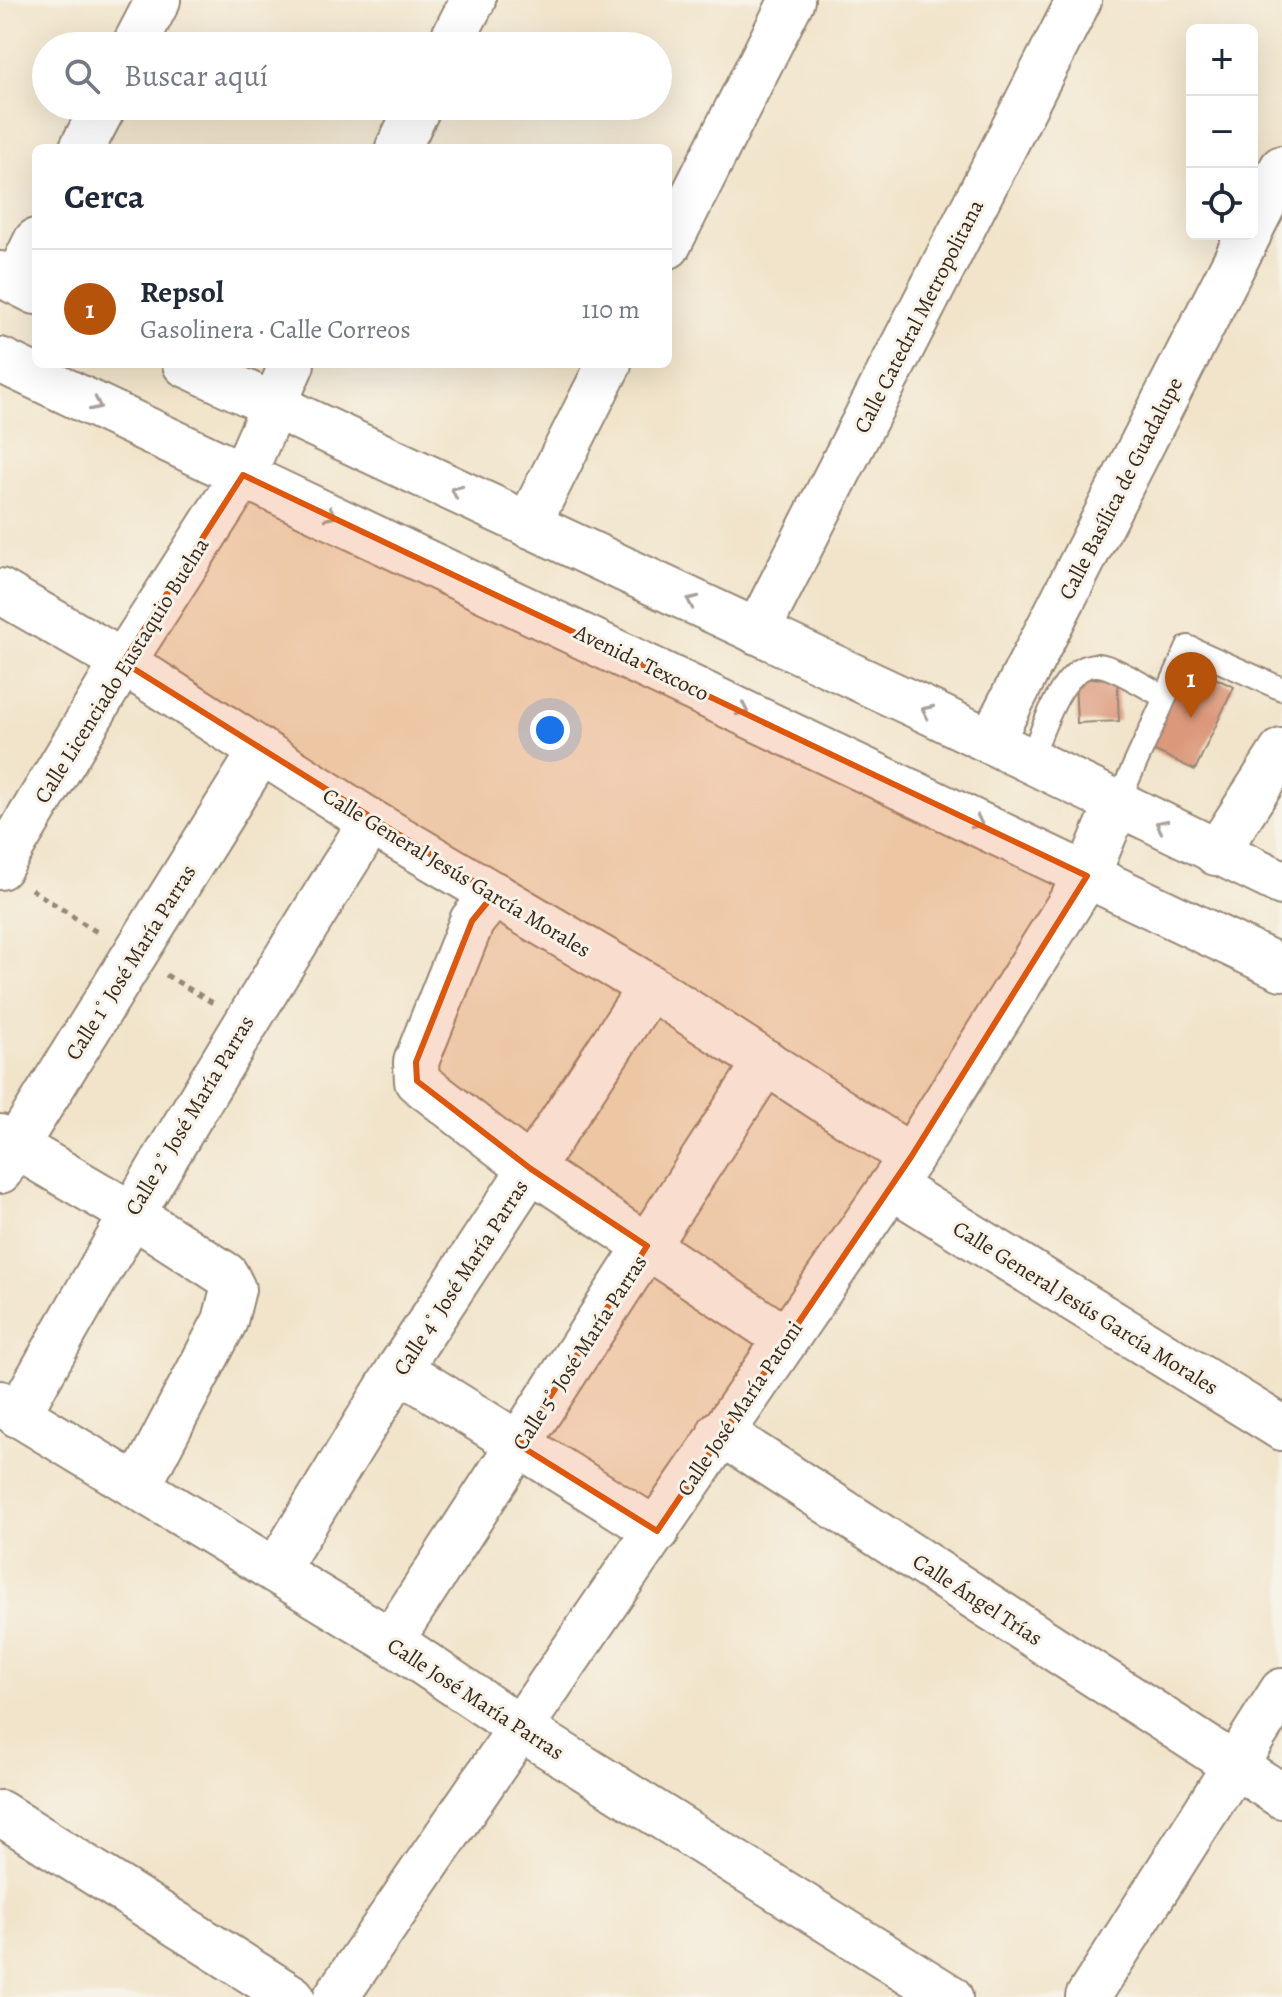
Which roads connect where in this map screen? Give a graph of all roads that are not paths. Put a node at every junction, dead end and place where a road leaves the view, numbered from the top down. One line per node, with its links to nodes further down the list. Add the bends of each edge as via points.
1 (158, 0): 5 (street)
2 (473, 0): 6 (street)
3 (792, 0): 13 (street)
4 (1079, 0): 25 (street, Calle Catedral Metropolitana)
5 (141, 32)
6 (456, 32)
7 (97, 120): 9 (street)
8 (412, 120): 10 (street)
9 (84, 144)
10 (400, 144)
11 (1282, 168): 12 (street)
12 (1258, 215)
13 (672, 238)
14 (1246, 240): 29 (street, Calle Basílica de Guadalupe)
15 (32, 250): 16 (street)
16 (17, 283)
17 (0, 360): 22 (street, Avenida Texcoco, one-way to 22)
18 (193, 368): 21 (street)
19 (290, 368): 21 (street, Calle Licenciado Eustaquio Buelna)
20 (607, 368): 23 (street)
21 (272, 406): 22 (street, Calle Licenciado Eustaquio Buelna); 23 (street, one-way to 21)
22 (243, 475): 26 (street, Calle Licenciado Eustaquio Buelna); 37 (street, Avenida Texcoco, one-way to 37)
23 (528, 525): 25 (street, one-way to 23)
24 (0, 591): 26 (street, Calle General Jesús García Morales)
25 (757, 632): 29 (street, one-way to 25)
26 (123, 662): 31 (street, Calle General Jesús García Morales); 36 (street, Calle Licenciado Eustaquio Buelna)
27 (1282, 689): 28 (lane, via 1188,647)
28 (1165, 697): 32 (lane, via 1100,665 1081,668 1068,678); 33 (lane)
29 (991, 741): 32 (street)
30 (1282, 751): 35 (street)
31 (260, 753): 34 (street, Calle General Jesús García Morales); 43 (street, Calle 1˚ José María Parras)
32 (1030, 760): 33 (street)
33 (1117, 804): 35 (street, one-way to 33); 37 (street, Calle José María Patoni)
34 (371, 822): 39 (street, Calle General Jesús García Morales); 46 (street, Calle 2˚ José María Parras)
35 (1216, 853): 38 (street)
36 (0, 867)
37 (1087, 876): 40 (street, Avenida Texcoco); 45 (street, Calle José María Patoni)
38 (1282, 883)
39 (494, 894): 41 (street, Calle General Jesús García Morales); 44 (street, via 472,921 415,1072 424,1088)
40 (1282, 968)
41 (650, 987): 42 (street, Calle General Jesús García Morales); 44 (street, Calle 4˚ José María Parras)
42 (766, 1062): 45 (street, Calle General Jesús García Morales); 47 (street, Calle 5˚ José María Parras)
43 (5, 1151): 46 (street)
44 (531, 1169): 47 (street); 49 (street, Calle 4˚ José María Parras)
45 (901, 1171): 48 (street, Calle José María Patoni); 51 (street, Calle General Jesús García Morales)
46 (130, 1213): 50 (street, Calle 2˚ José María Parras); 54 (street, via 226,1275 233,1289 225,1321)
47 (647, 1246): 48 (street); 53 (street, Calle 5˚ José María Parras)
48 (785, 1338): 52 (street, Calle José María Patoni)
49 (399, 1369): 53 (street); 56 (street, Calle 4˚ José María Parras)
50 (9, 1409): 54 (street, Calle José María Parras)
51 (1282, 1428)
52 (720, 1432): 55 (street, Calle José María Patoni); 60 (street, Calle Ángel Trías)
53 (519, 1445): 55 (street); 57 (street, Calle 5˚ José María Parras)
54 (139, 1485): 56 (street, Calle José María Parras)
55 (657, 1531): 59 (street, Calle José María Patoni)
56 (276, 1570): 57 (street, Calle José María Parras)
57 (391, 1641): 59 (street, Calle José María Parras)
58 (1282, 1691): 60 (street)
59 (520, 1728): 64 (street, Calle José María Patoni); 65 (street, Calle José María Parras)
60 (1235, 1767): 61 (street, Calle Ángel Trías); 66 (street)
61 (1282, 1796)
62 (0, 1813): 63 (street)
63 (292, 1997)
64 (336, 1997)
65 (950, 1997)
66 (1088, 1997)

